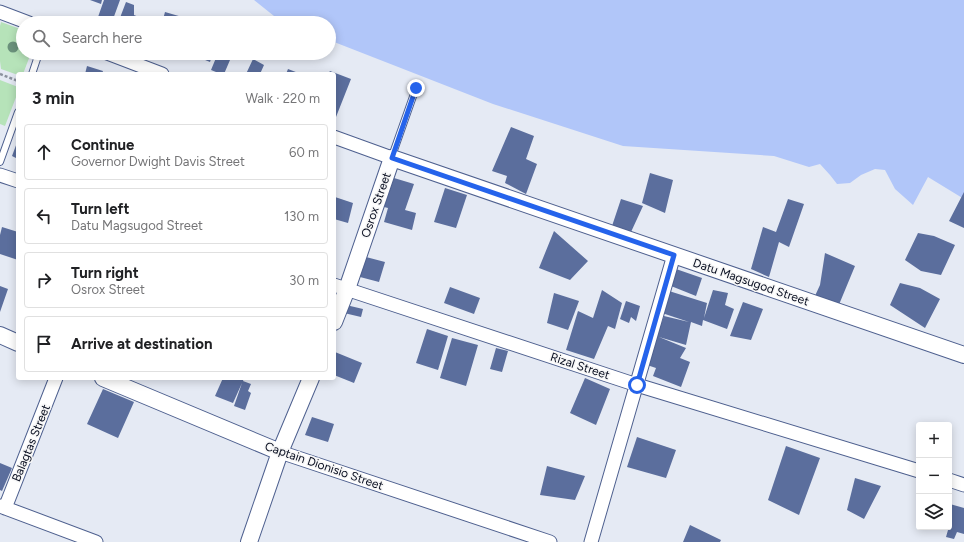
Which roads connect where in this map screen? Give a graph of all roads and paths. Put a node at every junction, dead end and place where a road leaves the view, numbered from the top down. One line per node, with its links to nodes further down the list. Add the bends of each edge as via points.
1 (0, 12): 2 (street)
2 (16, 18)
3 (37, 60): 5 (lane)
4 (125, 60): 6 (street)
5 (33, 72)
6 (157, 72)
7 (0, 74): 8 (path)
8 (16, 80)
9 (416, 88): 12 (lane, Osrox Street)
10 (16, 118): 13 (lane)
11 (336, 138): 12 (street, Datu Magsugod Street)
12 (392, 158): 16 (street, Datu Magsugod Street); 17 (street, Osrox Street)
13 (0, 162)
14 (0, 175): 15 (street)
15 (16, 180)
16 (674, 255): 21 (street, Datu Magsugod Street); 25 (street)
17 (341, 287): 18 (street, Osrox Street); 25 (street, Rizal Street)
18 (336, 312)
19 (0, 335): 20 (street)
20 (16, 342)
21 (964, 355)
22 (55, 380): 30 (street, Balagtas Street)
23 (107, 380): 26 (street, Captain Dionisio Street)
24 (309, 380): 26 (street)
25 (637, 385): 27 (street, Rizal Street); 34 (street)
26 (280, 452): 32 (street); 33 (street, Captain Dionisio Street)
27 (916, 470)
28 (952, 481): 29 (street)
29 (964, 485)
30 (2, 507): 31 (street)
31 (96, 542)
32 (249, 542)
33 (550, 542)
34 (591, 542)

